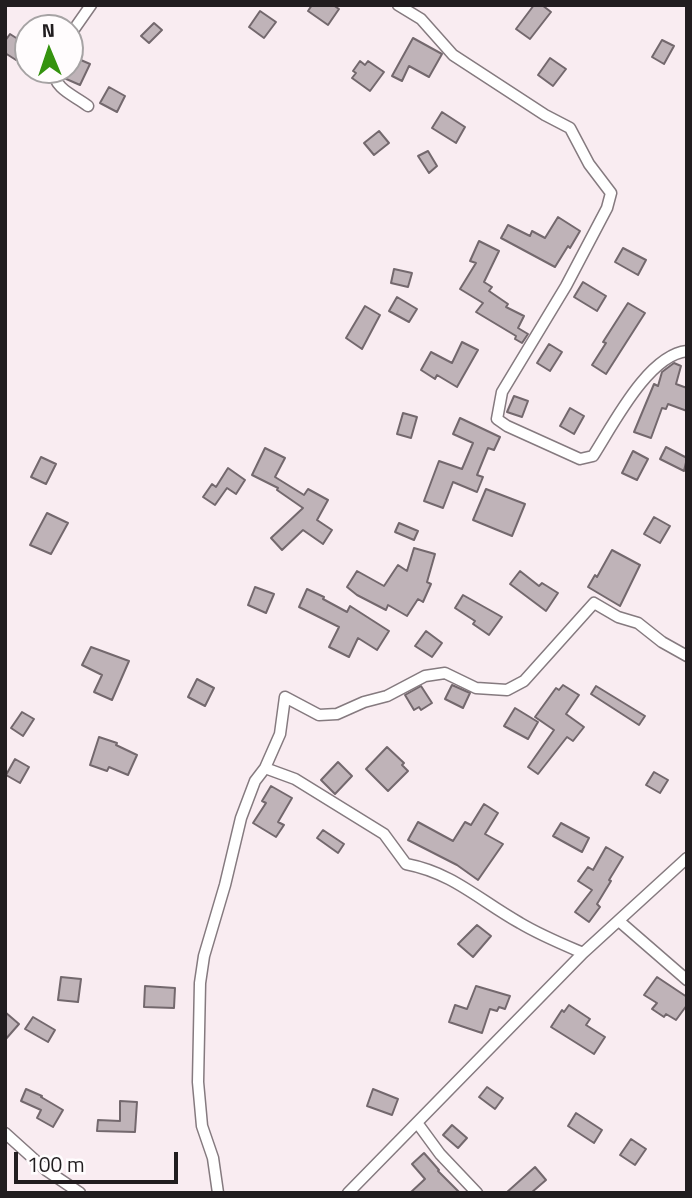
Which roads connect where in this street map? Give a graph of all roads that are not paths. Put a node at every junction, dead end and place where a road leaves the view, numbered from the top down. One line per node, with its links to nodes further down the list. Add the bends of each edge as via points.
1 (398, 5): 4 (street, via 421,19 453,55 570,128 611,192 566,286 502,393 498,419 580,459 593,456 648,373 664,359)
2 (58, 84): 3 (street)
3 (88, 106)
4 (687, 351)
5 (687, 656): 6 (street, via 638,623 594,603 524,681 507,690 476,688 445,673 425,676 337,714 319,715 285,698 280,734)
6 (265, 768): 9 (street, via 295,779 384,834 406,864 430,869 460,884 522,924); 14 (street, via 255,781 242,818 200,983 198,1082 202,1126)
7 (687, 858): 8 (street)
8 (620, 921): 9 (street); 10 (street)
9 (583, 953): 11 (street)
10 (687, 981)
11 (418, 1124): 15 (street); 16 (street)
12 (5, 1133): 13 (street)
13 (80, 1193)
14 (218, 1193)
15 (348, 1193)
16 (477, 1193)

